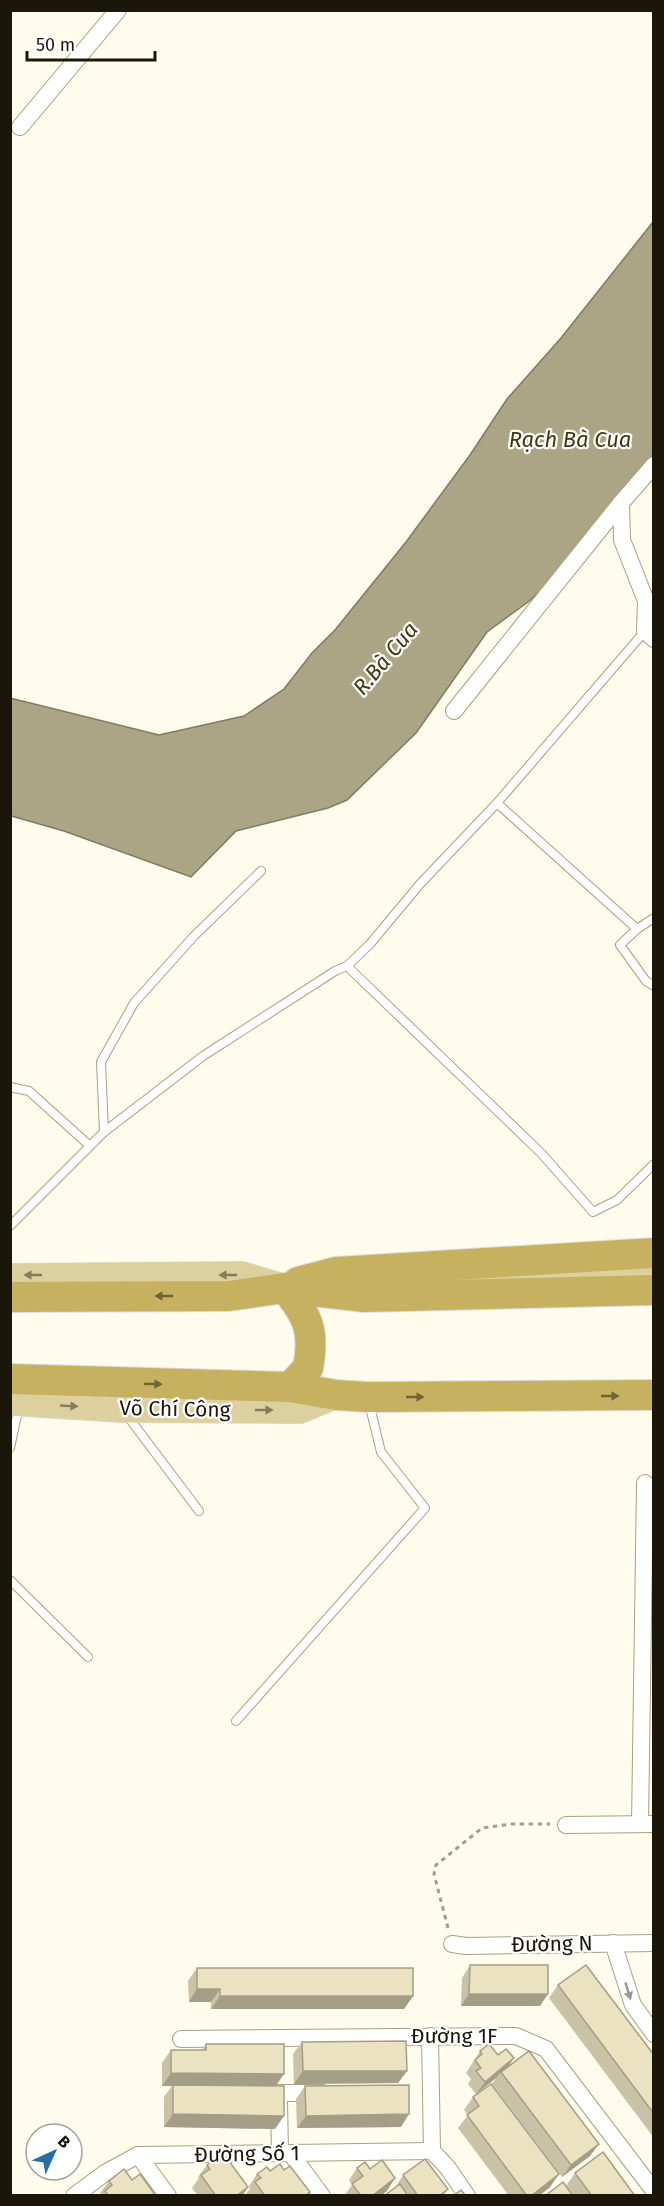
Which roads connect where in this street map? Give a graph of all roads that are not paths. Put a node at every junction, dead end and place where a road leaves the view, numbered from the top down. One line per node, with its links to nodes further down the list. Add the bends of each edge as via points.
1 (118, 10): 2 (street)
2 (20, 127)
3 (654, 465): 4 (street)
4 (621, 503): 5 (street, via 622,540 646,601); 6 (street)
5 (649, 635): 7 (lane)
6 (454, 711)
7 (497, 803): 10 (lane); 11 (lane)
8 (261, 871): 14 (lane, via 194,936 134,1003 101,1062)
9 (654, 918): 10 (lane)
10 (637, 929): 12 (lane, via 620,945)
11 (347, 966): 14 (lane, via 203,1056); 16 (lane, via 541,1153 593,1212 617,1200)
12 (654, 986)
13 (10, 1086): 15 (lane, via 29,1091)
14 (104, 1132): 15 (lane)
15 (90, 1146): 17 (lane)
16 (654, 1164)
17 (10, 1226)
18 (654, 1254): 21 (highway, via 336,1272 306,1278)
19 (654, 1274): 23 (main road, via 369,1281 350,1285)
20 (10, 1277): 21 (main road, one-way to 20, via 242,1275)
21 (285, 1288): 23 (highway); 24 (highway, one-way to 24, via 229,1296); 25 (highway, via 308,1320 310,1337 308,1368)
22 (654, 1290): 23 (highway, via 365,1297)
23 (338, 1293): 27 (highway, via 322,1324 322,1356)
24 (10, 1297)
25 (290, 1386): 27 (highway, Võ Chí Công); 29 (highway, Võ Chí Công, one-way to 25)
26 (16, 1391): 29 (highway, Võ Chí Công, one-way to 29); 31 (lane)
27 (336, 1395): 29 (main road, Võ Chí Công, one-way to 27, via 300,1410); 30 (highway, Võ Chí Công)
28 (654, 1395): 30 (highway, Võ Chí Công, one-way to 28)
29 (122, 1396): 33 (lane)
30 (367, 1397): 36 (lane, via 381,1452 426,1508)
31 (10, 1448)
32 (645, 1483): 37 (street)
33 (199, 1511)
34 (10, 1580): 35 (lane)
35 (88, 1657)
36 (236, 1721)
37 (647, 1824): 38 (street)
38 (567, 1825)
39 (613, 1943): 40 (street, Đường N); 41 (street, Đường N); 42 (street, one-way to 42, via 633,2005)
40 (654, 1943)
41 (452, 1944)
42 (654, 2034)
43 (430, 2036): 44 (street, Đường 1F, via 279,2044); 49 (street); 52 (street, Đường 1F, via 516,2036 546,2049)
44 (181, 2039)
45 (279, 2071): 46 (street)
46 (279, 2093): 47 (street); 48 (street); 50 (street)
47 (338, 2093)
48 (244, 2094)
49 (432, 2151): 50 (street, Đường Số 1); 56 (street)
50 (286, 2154): 51 (street, Đường Số 1); 55 (street)
51 (138, 2155): 53 (street, Đường Số 1); 54 (street)
52 (654, 2192)
53 (74, 2196)
54 (168, 2196)
55 (322, 2196)
56 (467, 2196)

